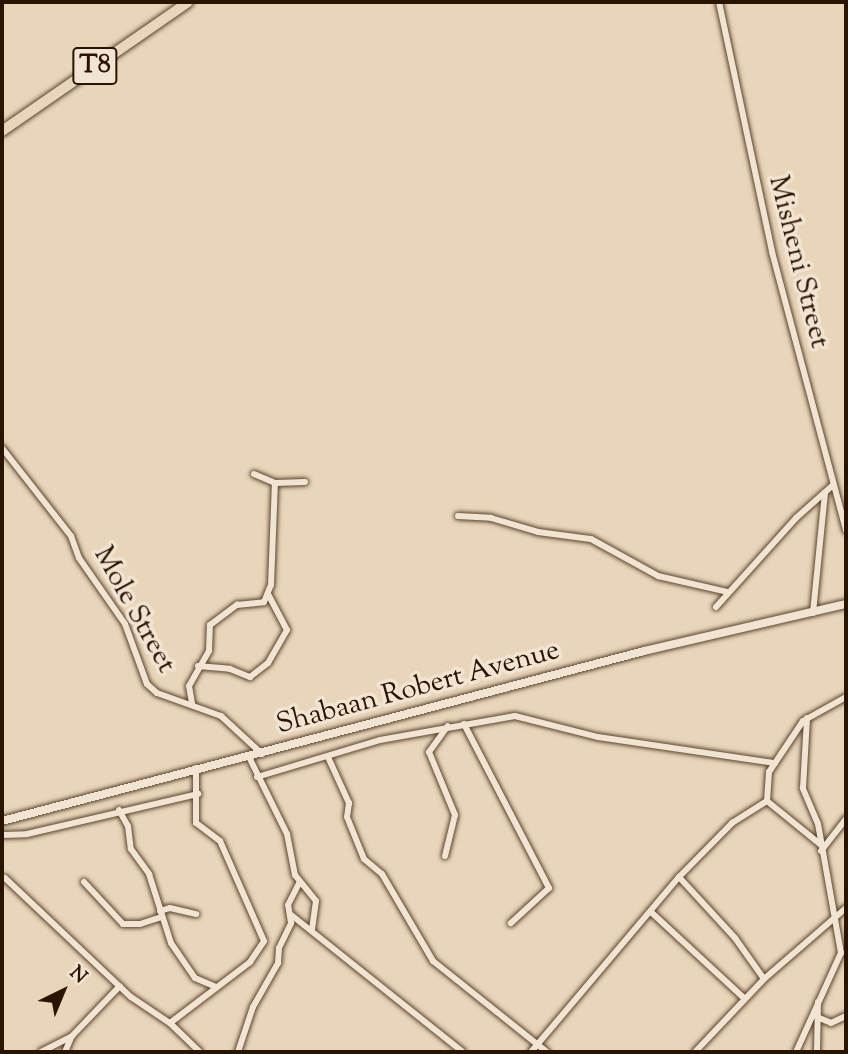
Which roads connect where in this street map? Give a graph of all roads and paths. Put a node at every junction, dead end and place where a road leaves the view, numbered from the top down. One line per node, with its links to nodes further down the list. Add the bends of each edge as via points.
1 (188, 2): 3 (highway, T8)
2 (719, 2): 8 (street, Misheni Street, via 766,229)
3 (2, 131)
4 (2, 448): 19 (street, Mole Street, via 71,536 79,558 125,624 147,684 157,693)
5 (254, 474): 7 (street)
6 (305, 482): 7 (street)
7 (275, 483): 13 (street, via 270,518 275,567)
8 (833, 485): 9 (street); 11 (street, Misheni Street)
9 (825, 492): 12 (street); 16 (street)
10 (458, 516): 12 (street, via 491,517 538,532 591,539 658,576)
11 (846, 530)
12 (729, 592): 15 (street)
13 (268, 594): 17 (street, via 264,603 237,605 212,623 210,648); 17 (street, via 287,631 268,663 250,677 230,669)
14 (846, 604): 16 (street, Shabaan Robert Avenue)
15 (716, 607)
16 (813, 613): 23 (street, Shabaan Robert Avenue, via 644,651)
17 (198, 666): 19 (street, via 189,686)
18 (846, 697): 20 (street)
19 (192, 703): 23 (street, Mole Street, via 222,716)
20 (807, 718): 26 (street); 35 (street, via 803,788 816,815)
21 (464, 724): 22 (street); 26 (street, via 526,716 598,737); 47 (street, via 549,888)
22 (448, 726): 25 (street); 36 (street, via 429,752 455,815)
23 (262, 754): 24 (street, Shabaan Robert Avenue)
24 (250, 757): 27 (street, Shabaan Robert Avenue); 28 (street)
25 (328, 757): 28 (street); 58 (street, via 349,803 347,817 364,859 382,874 433,961)
26 (775, 763): 30 (street, via 767,781)
27 (197, 768): 29 (street); 33 (street, Shabaan Robert Avenue)
28 (257, 777): 40 (street, via 287,834)
29 (198, 794): 31 (street); 51 (street, via 196,823 220,842 231,874 264,936 258,954)
30 (767, 801): 35 (street); 37 (street, via 732,823)
31 (119, 810): 34 (street, via 27,834); 43 (street, via 128,826 131,849 149,874)
32 (846, 819): 35 (street)
33 (2, 821)
34 (2, 835)
35 (820, 848): 46 (street)
36 (445, 856)
37 (679, 877): 42 (street); 49 (street, via 727,929)
38 (5, 878): 50 (street)
39 (84, 882): 43 (street, via 122,923 140,924)
40 (299, 883): 45 (street, via 288,905); 48 (street, via 316,901)
41 (846, 908): 46 (street)
42 (651, 912): 53 (street); 58 (street)
43 (161, 914): 44 (street, via 170,908); 51 (street, via 186,969 199,982)
44 (196, 914)
45 (290, 914): 48 (street); 62 (street, via 278,963 253,1007)
46 (834, 918): 49 (street); 52 (street, via 840,958)
47 (511, 923)
48 (312, 931): 63 (street)
49 (764, 979): 53 (street)
50 (120, 986): 56 (street, via 147,1011); 57 (street)
51 (214, 986): 56 (street)
52 (818, 997): 55 (street); 67 (street)
53 (744, 998): 66 (street)
54 (846, 1016): 55 (street, via 831,1023)
55 (817, 1017): 68 (street)
56 (170, 1023): 61 (street)
57 (72, 1036): 59 (street); 60 (street)
58 (538, 1044): 64 (street); 65 (street)
59 (41, 1052)
60 (65, 1052)
61 (200, 1052)
62 (238, 1052)
63 (463, 1052)
64 (531, 1052)
65 (547, 1052)
66 (695, 1052)
67 (796, 1052)
68 (817, 1052)

